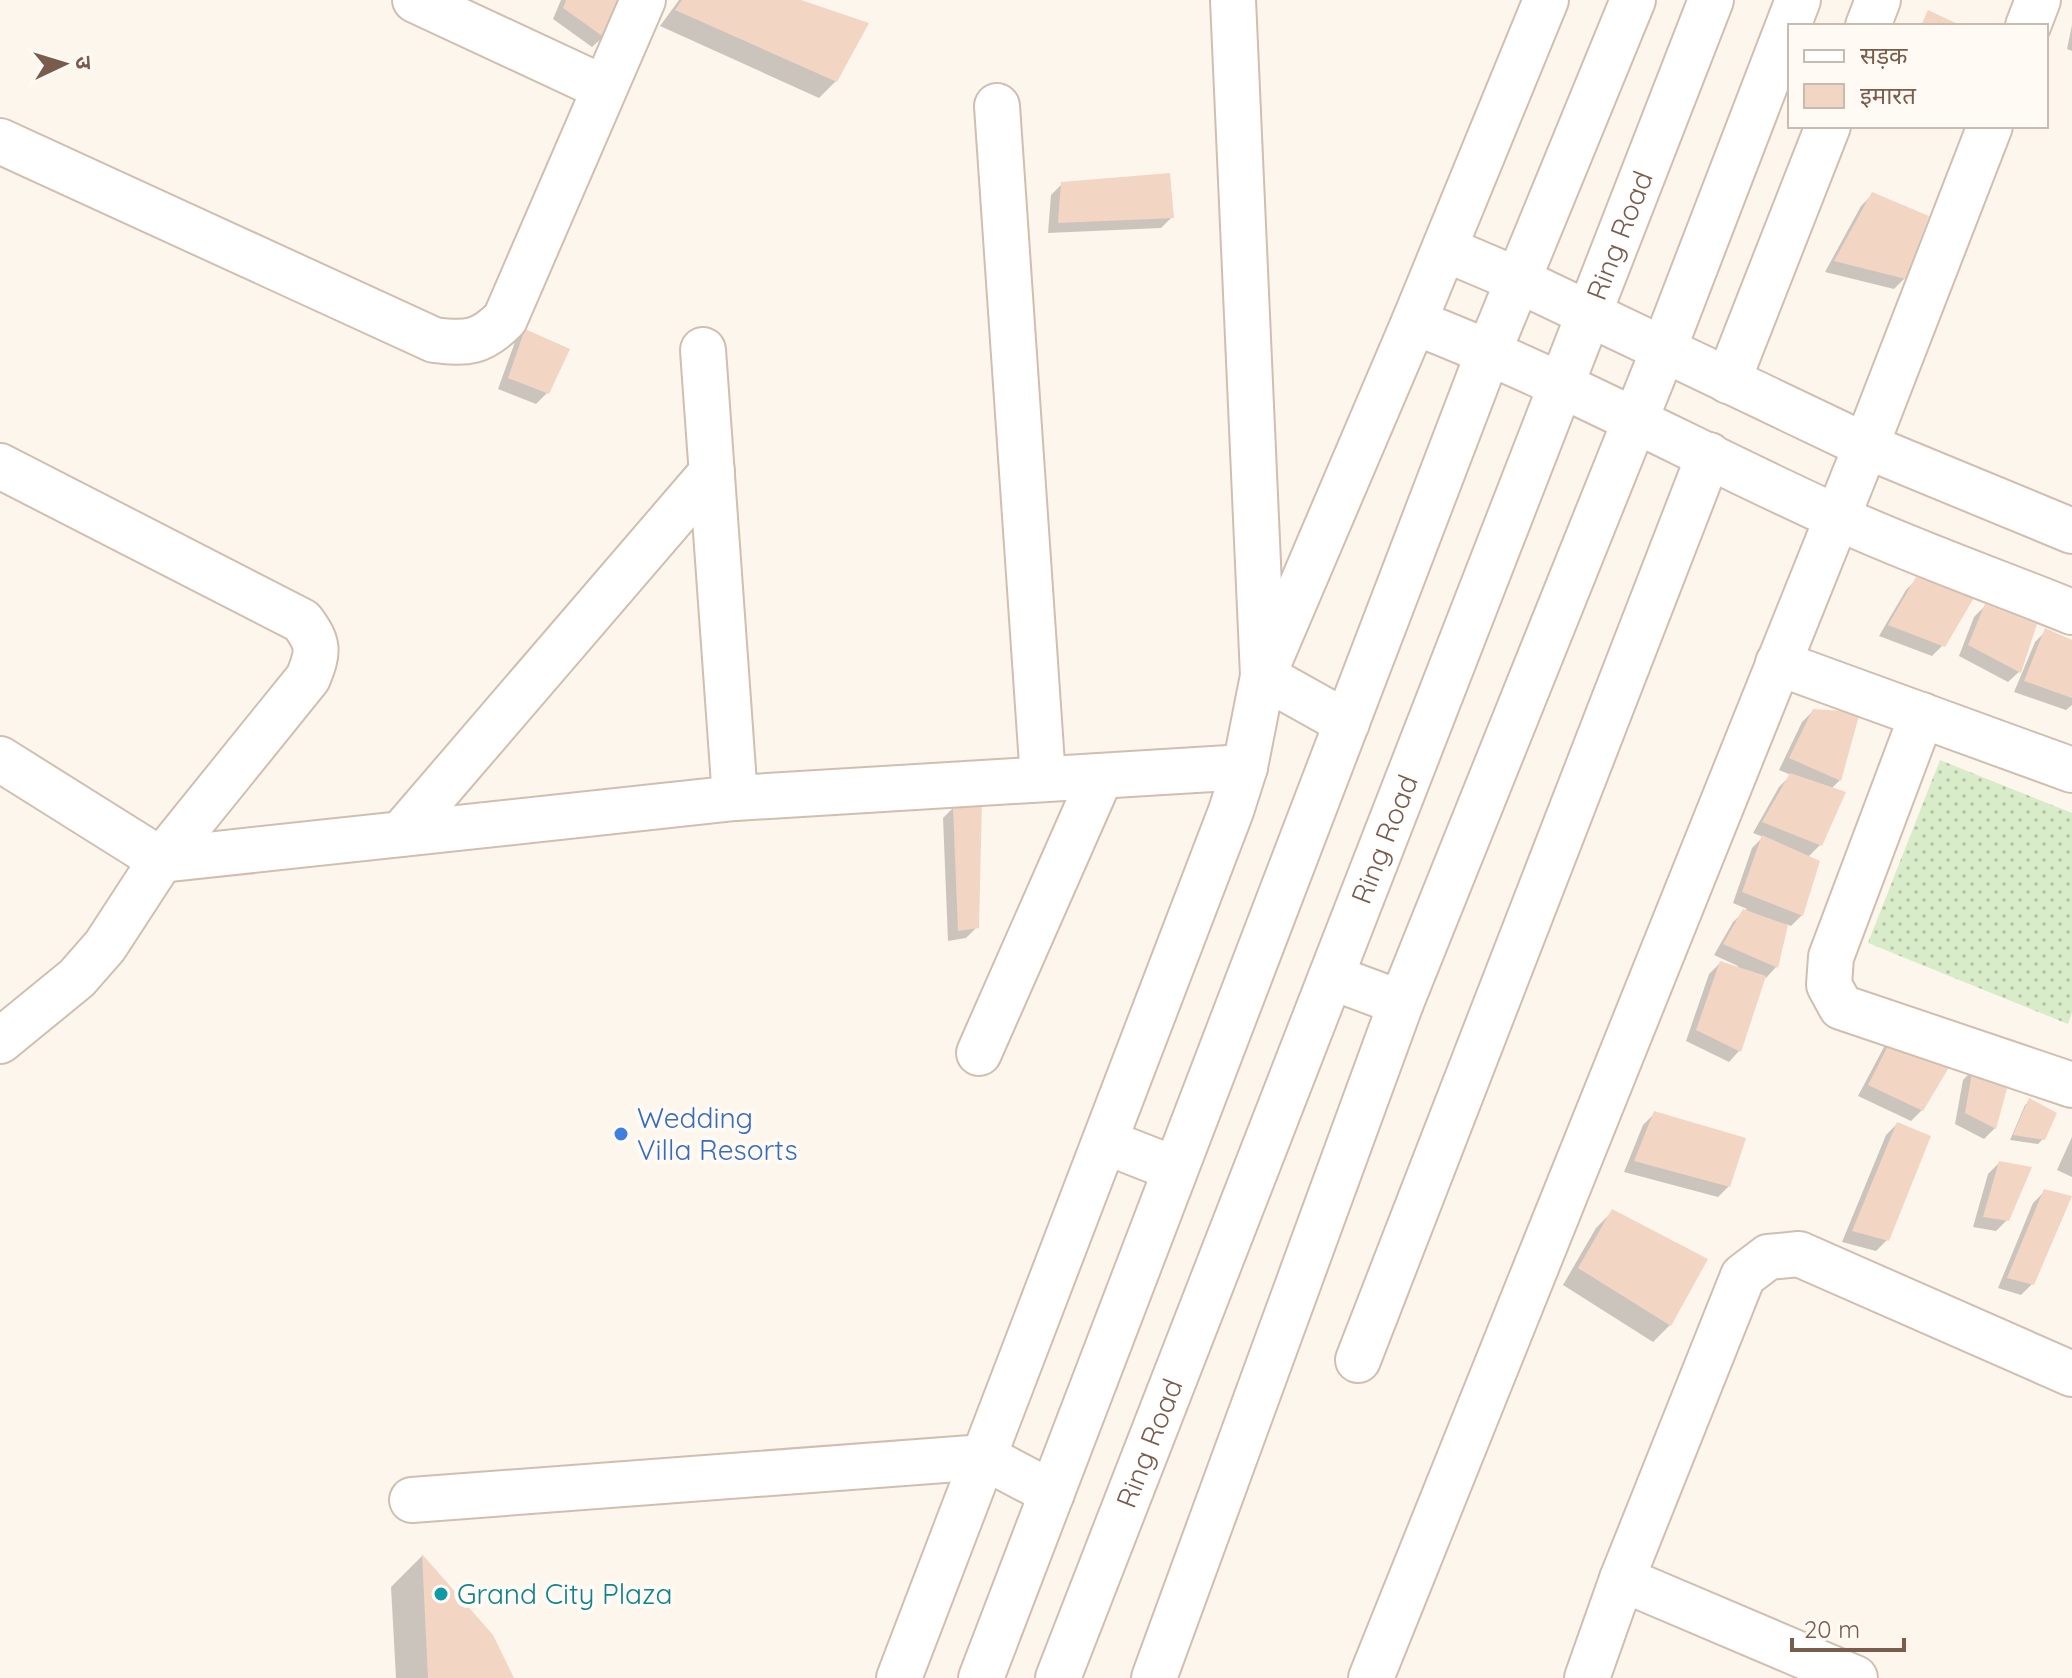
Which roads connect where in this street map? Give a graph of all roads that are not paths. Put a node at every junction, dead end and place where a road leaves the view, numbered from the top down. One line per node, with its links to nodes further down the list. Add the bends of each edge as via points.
1 (415, 0): 14 (street)
2 (643, 0): 14 (street)
3 (1233, 0): 37 (street)
4 (1546, 0): 19 (street)
5 (1633, 0): 20 (street)
6 (1711, 0): 21 (street, Ring Road)
7 (1798, 0): 10 (street)
8 (1878, 0): 11 (street)
9 (2038, 0): 12 (street)
10 (1789, 24)
11 (1869, 24)
12 (2029, 24)
13 (1788, 26): 25 (street)
14 (604, 88): 18 (street, via 505,319 489,335 464,344 434,340)
15 (997, 106): 44 (street)
16 (1827, 128): 26 (street)
17 (1989, 128): 29 (street)
18 (0, 141)
19 (1445, 249): 20 (street); 22 (street)
20 (1518, 280): 21 (street); 24 (street)
21 (1587, 315): 25 (street); 27 (street, Ring Road)
22 (1414, 322): 24 (street); 37 (street)
23 (703, 350): 32 (street)
24 (1489, 351): 27 (street); 39 (street)
25 (1663, 351): 26 (street); 28 (street)
26 (1728, 381): 29 (street)
27 (1561, 383): 28 (street); 48 (street, Ring Road)
28 (1635, 419): 30 (street); 49 (street)
29 (1866, 446): 33 (street); 34 (street)
30 (1709, 455): 33 (street); 55 (street)
31 (0, 466): 47 (street, via 302,621 314,637 317,656 308,678)
32 (712, 472): 45 (street); 46 (street)
33 (1836, 517): 35 (street); 36 (street)
34 (2072, 531)
35 (2072, 612)
36 (1778, 663): 38 (street); 65 (street)
37 (1263, 676): 39 (street); 41 (street)
38 (1922, 715): 42 (street); 52 (street, via 1831,957 1829,985 1841,1007)
39 (1347, 723): 54 (street)
40 (0, 759): 47 (street)
41 (1245, 767): 43 (street); 53 (street)
42 (2072, 770)
43 (1101, 776): 44 (street); 51 (street)
44 (1043, 779): 45 (street)
45 (735, 798): 46 (street)
46 (401, 834): 47 (street)
47 (161, 860): 50 (street, via 105,946 77,978)
48 (1331, 977): 49 (street); 63 (street, Ring Road)
49 (1401, 1003): 64 (street)
50 (0, 1041)
51 (979, 1053)
52 (2072, 1085)
53 (1106, 1142): 54 (street); 57 (street)
54 (1175, 1169): 58 (street)
55 (1358, 1360)
56 (2072, 1374): 60 (street, via 1799,1254 1768,1257 1743,1276)
57 (984, 1457): 58 (street); 59 (street); 61 (street)
58 (1052, 1493): 62 (street)
59 (412, 1500)
60 (1622, 1579): 66 (street); 67 (street)
61 (899, 1678)
62 (981, 1678)
63 (1058, 1678)
64 (1154, 1678)
65 (1371, 1678)
66 (1587, 1678)
67 (1855, 1678)

